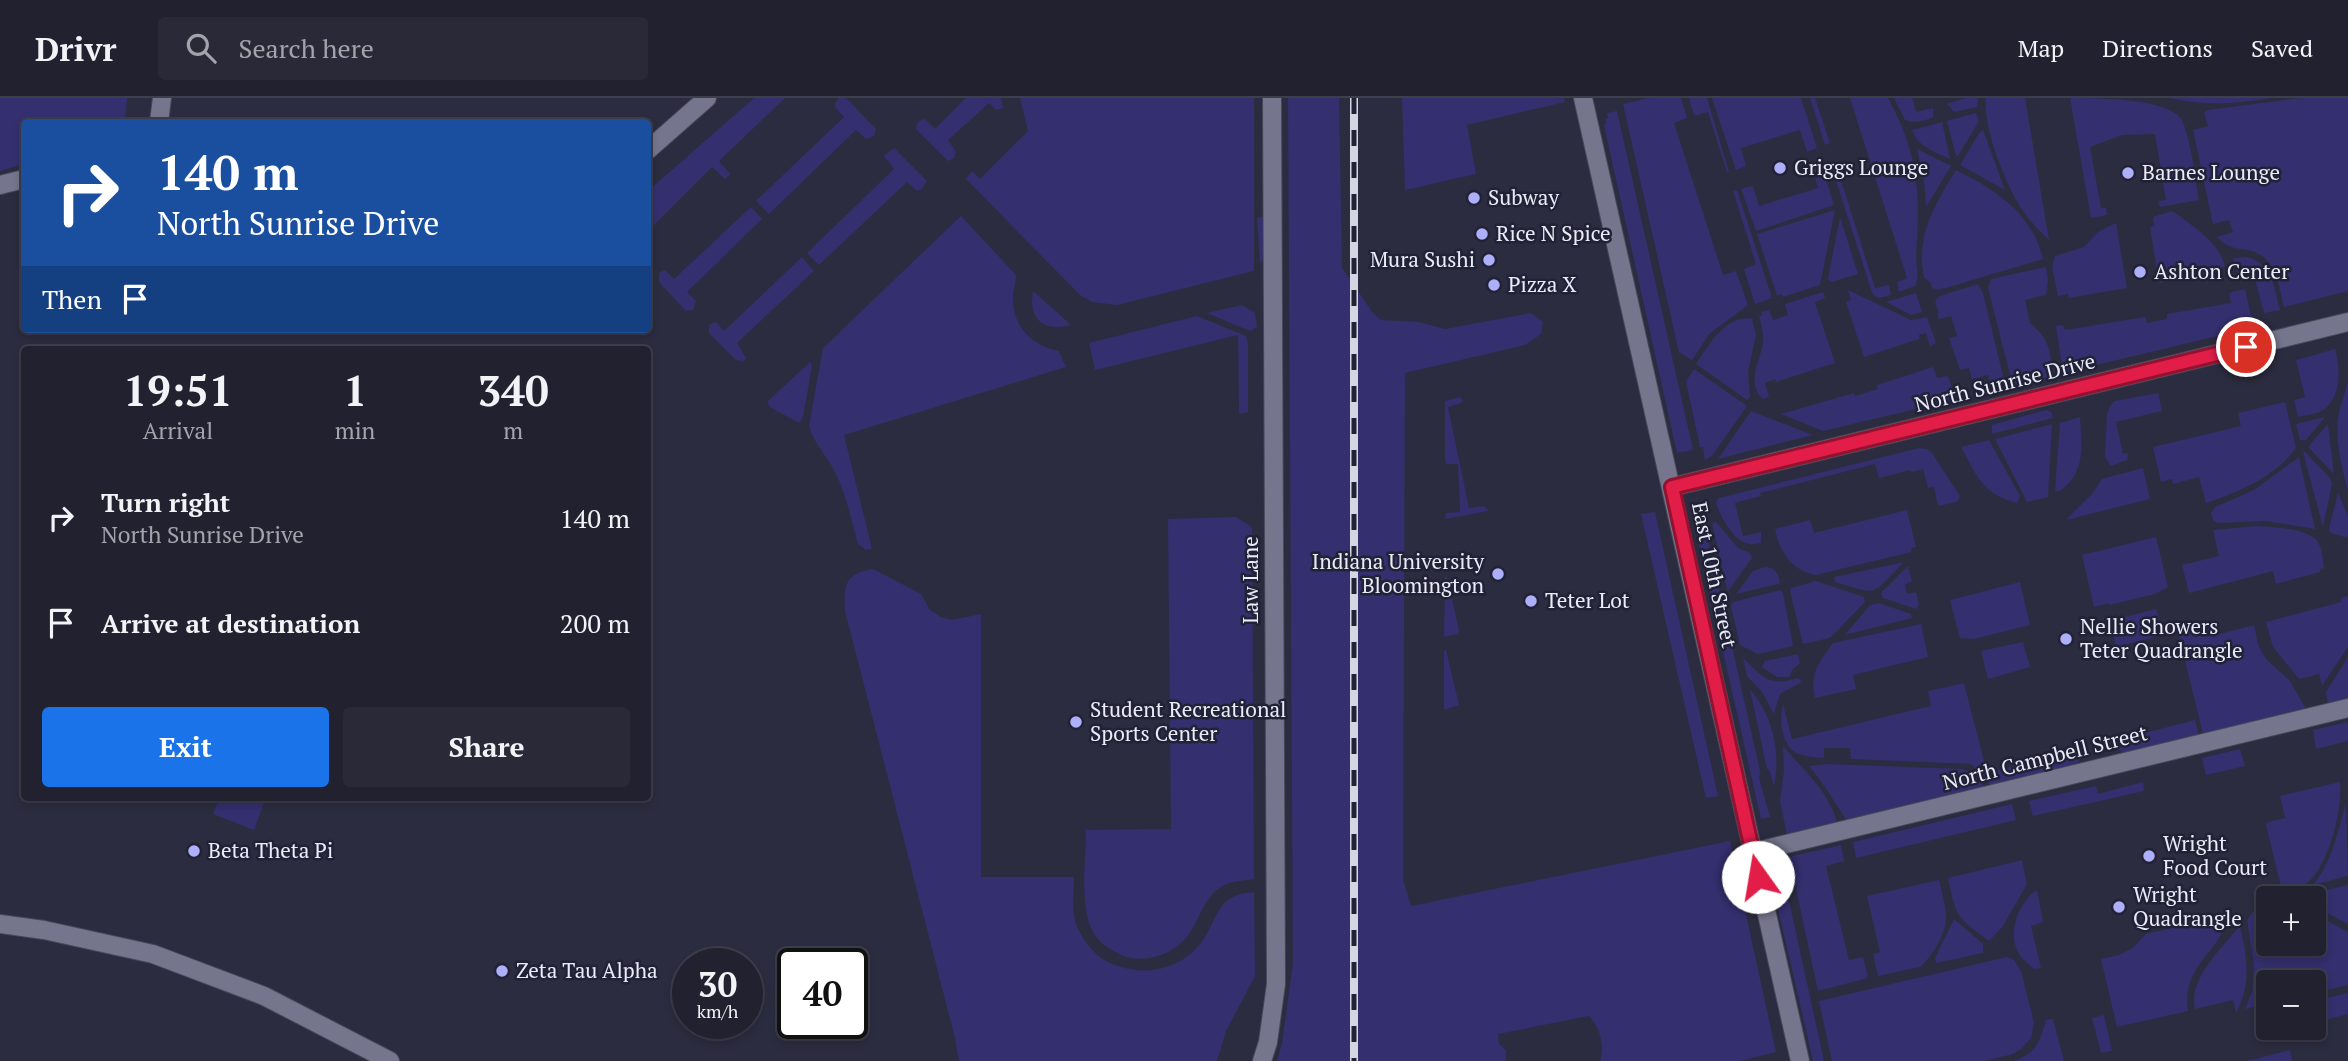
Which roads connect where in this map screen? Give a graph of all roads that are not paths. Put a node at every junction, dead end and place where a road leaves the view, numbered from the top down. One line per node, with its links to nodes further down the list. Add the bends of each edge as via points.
1 (162, 98): 5 (street)
2 (707, 98): 6 (street)
3 (1272, 98): 15 (street, Law Lane, via 1276,984)
4 (1583, 98): 10 (street, East 10th Street)
5 (159, 119)
6 (651, 147)
7 (21, 180): 8 (street)
8 (0, 185)
9 (2348, 322): 10 (street, North Sunrise Drive)
10 (1672, 487): 12 (street, East 10th Street)
11 (2348, 708): 12 (street, North Campbell Street)
12 (1753, 852): 16 (street, East 10th Street)
13 (0, 924): 14 (street, via 153,954 264,996)
14 (390, 1061)
15 (1262, 1061)
16 (1801, 1061)

